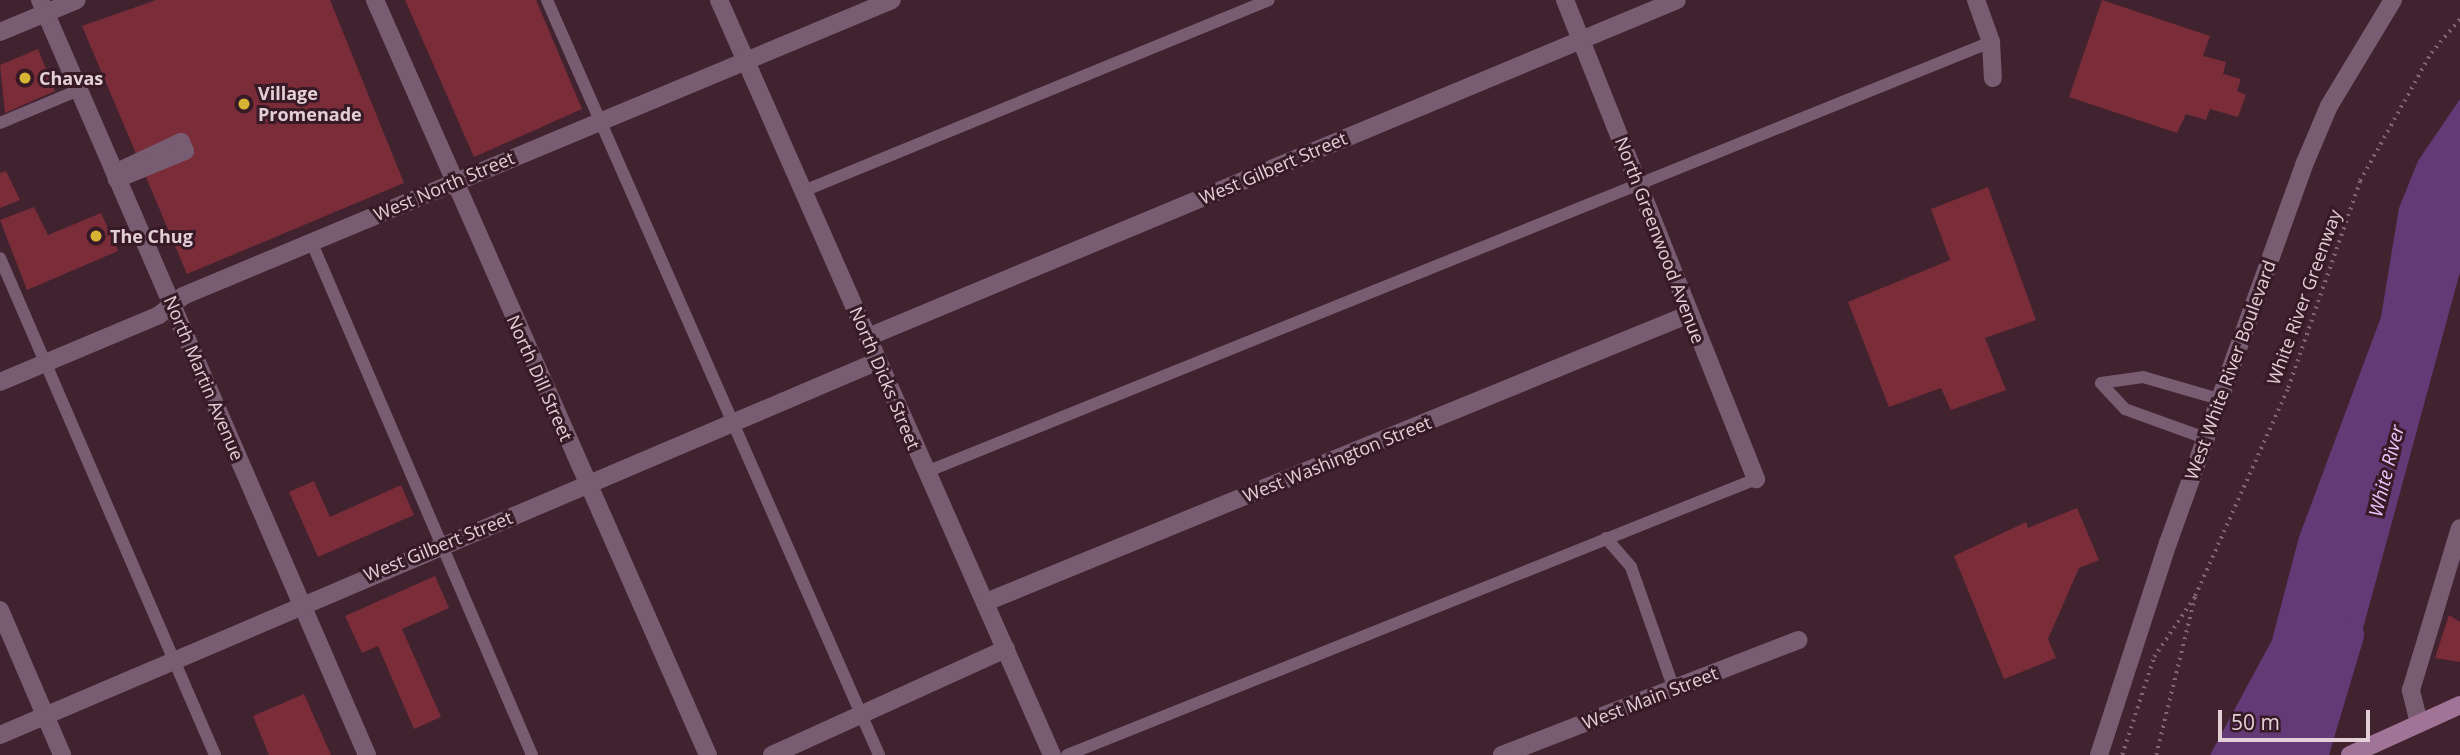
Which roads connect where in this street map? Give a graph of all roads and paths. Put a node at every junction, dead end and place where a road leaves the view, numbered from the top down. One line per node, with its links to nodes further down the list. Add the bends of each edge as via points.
1 (77, 0): 11 (street)
2 (376, 0): 21 (street, North Dill Street)
3 (547, 0): 19 (lane)
4 (719, 0): 16 (street, North Dicks Street)
5 (892, 0): 16 (street, West North Street)
6 (1269, 0): 23 (lane)
7 (1565, 0): 14 (street, North Greenwood Avenue)
8 (1677, 0): 14 (street, West Gilbert Street)
9 (1976, 0): 15 (street)
10 (2393, 0): 32 (street, West White River Boulevard, via 2324,117)
11 (43, 6): 13 (street); 18 (street, North Martin Avenue)
12 (2460, 19): 41 (path, White River Greenway, via 2431,53 2360,181 2288,388)
13 (0, 32)
14 (1581, 40): 22 (street, North Greenwood Avenue); 28 (street, West Gilbert Street)
15 (1991, 42): 17 (street); 22 (lane)
16 (746, 59): 19 (street, West North Street); 23 (street, North Dicks Street)
17 (1993, 78)
18 (79, 90): 20 (lane); 26 (street, North Martin Avenue)
19 (600, 121): 21 (street, West North Street); 33 (lane)
20 (0, 123)
21 (454, 183): 24 (street, West North Street); 37 (street, North Dill Street)
22 (1638, 185): 27 (street, North Greenwood Avenue); 35 (lane)
23 (806, 190): 28 (street, North Dicks Street)
24 (311, 241): 26 (street, West North Street); 40 (lane)
25 (0, 258): 30 (lane)
26 (172, 304): 30 (street, West North Street, via 159,316); 42 (street, North Martin Avenue)
27 (1687, 315): 36 (street, North Greenwood Avenue); 43 (street, West Washington Street)
28 (868, 337): 29 (street, North Dicks Street)
29 (878, 360): 33 (street, West Gilbert Street); 35 (street, North Dicks Street)
30 (45, 362): 31 (street, West North Street); 47 (lane)
31 (0, 382)
32 (2219, 399): 34 (street, West White River Boulevard); 34 (lane, via 2143,377 2101,383 2124,409)
33 (732, 424): 37 (street, West Gilbert Street); 51 (lane)
34 (2205, 438): 64 (street, West White River Boulevard)
35 (926, 472): 43 (street, North Dicks Street)
36 (1756, 479): 39 (lane)
37 (587, 484): 40 (street, West Gilbert Street); 58 (street, North Dill Street)
38 (2459, 532): 52 (street, via 2411,690)
39 (1606, 538): 48 (lane, via 1630,567); 62 (lane)
40 (442, 545): 42 (street, West Gilbert Street); 57 (lane)
41 (2195, 596): 65 (path, White River Greenway, via 2154,657); 66 (path, White River Greenway)
42 (300, 602): 47 (street, West Gilbert Street); 56 (street, North Martin Avenue)
43 (986, 602): 46 (street, North Dicks Street)
44 (0, 610): 50 (street)
45 (1799, 640): 48 (street, West Main Street)
46 (1006, 649): 51 (street); 61 (street, North Dicks Street)
47 (174, 658): 50 (street, West Gilbert Street); 55 (lane)
48 (1674, 689): 63 (street, West Main Street)
49 (2460, 705): 52 (main road)
50 (45, 714): 53 (street, West Gilbert Street); 54 (street)
51 (862, 716): 59 (street); 60 (lane)
52 (2420, 723): 67 (main road)
53 (0, 735)
54 (62, 755)
55 (215, 755)
56 (367, 755)
57 (533, 755)
58 (708, 755)
59 (772, 755)
60 (879, 755)
61 (1052, 755)
62 (1067, 755)
63 (1502, 755)
64 (2099, 755)
65 (2122, 755)
66 (2156, 755)
67 (2350, 755)

